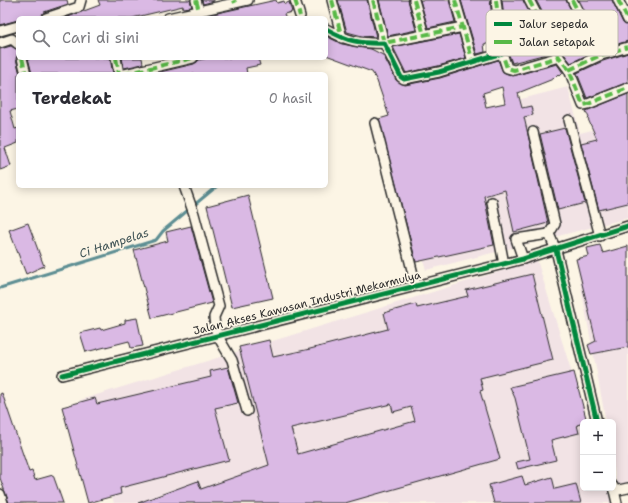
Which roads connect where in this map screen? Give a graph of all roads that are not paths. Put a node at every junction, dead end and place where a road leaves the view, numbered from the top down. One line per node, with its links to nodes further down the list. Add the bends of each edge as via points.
1 (81, 0): 18 (street, via 79,7)
2 (196, 0): 17 (street)
3 (248, 0): 13 (street)
4 (296, 0): 20 (street)
5 (332, 0): 27 (street)
6 (373, 0): 30 (street)
7 (414, 0): 26 (street)
8 (455, 0): 23 (street)
9 (496, 0): 14 (street)
10 (529, 0): 15 (street)
11 (572, 0): 16 (street)
12 (618, 0): 21 (street)
13 (234, 1): 17 (street)
14 (497, 10)
15 (534, 10)
16 (577, 10)
17 (199, 11): 19 (street)
18 (52, 16)
19 (177, 16)
20 (302, 16)
21 (628, 20)
22 (16, 27): 25 (street)
23 (463, 27): 26 (street); 40 (street)
24 (328, 30): 27 (street)
25 (0, 31)
26 (424, 35): 30 (street)
27 (342, 38): 30 (street, via 364,44)
28 (16, 42): 29 (street, via 12,39)
29 (0, 43)
30 (384, 44): 40 (street, via 400,77 404,79)
31 (628, 47): 32 (street)
32 (618, 50)
33 (492, 56): 40 (street)
34 (503, 56): 36 (street, via 510,70)
35 (599, 56): 42 (street)
36 (559, 57): 42 (street)
37 (22, 60): 43 (street)
38 (116, 60): 44 (street)
39 (187, 60): 41 (street)
40 (473, 62)
41 (157, 70): 45 (street)
42 (569, 70): 46 (street, via 585,105)
43 (26, 72)
44 (119, 72)
45 (141, 72)
46 (628, 88)
47 (569, 120): 54 (street)
48 (375, 123): 58 (street)
49 (533, 132): 53 (street, via 555,224)
50 (185, 188): 59 (street, via 219,306 214,317)
51 (492, 202): 57 (street)
52 (628, 226): 54 (street, Jalan Akses Kawasan Industri Mekarmulya)
53 (550, 234): 55 (street); 56 (street, via 516,240)
54 (600, 236): 55 (street, Jalan Akses Kawasan Industri Mekarmulya)
55 (556, 250): 56 (street, Jalan Akses Kawasan Industri Mekarmulya); 62 (street)
56 (523, 259): 57 (street, Jalan Akses Kawasan Industri Mekarmulya)
57 (504, 264): 58 (street, Jalan Akses Kawasan Industri Mekarmulya)
58 (416, 286): 59 (street, Jalan Akses Kawasan Industri Mekarmulya)
59 (218, 336): 60 (street, Jalan Akses Kawasan Industri Mekarmulya); 61 (street, via 232,360)
60 (62, 375)
61 (247, 411)
62 (596, 419)
63 (628, 488): 64 (street)
64 (616, 489)
65 (614, 491): 68 (street)
66 (0, 494): 67 (street)
67 (3, 503)
68 (617, 503)

